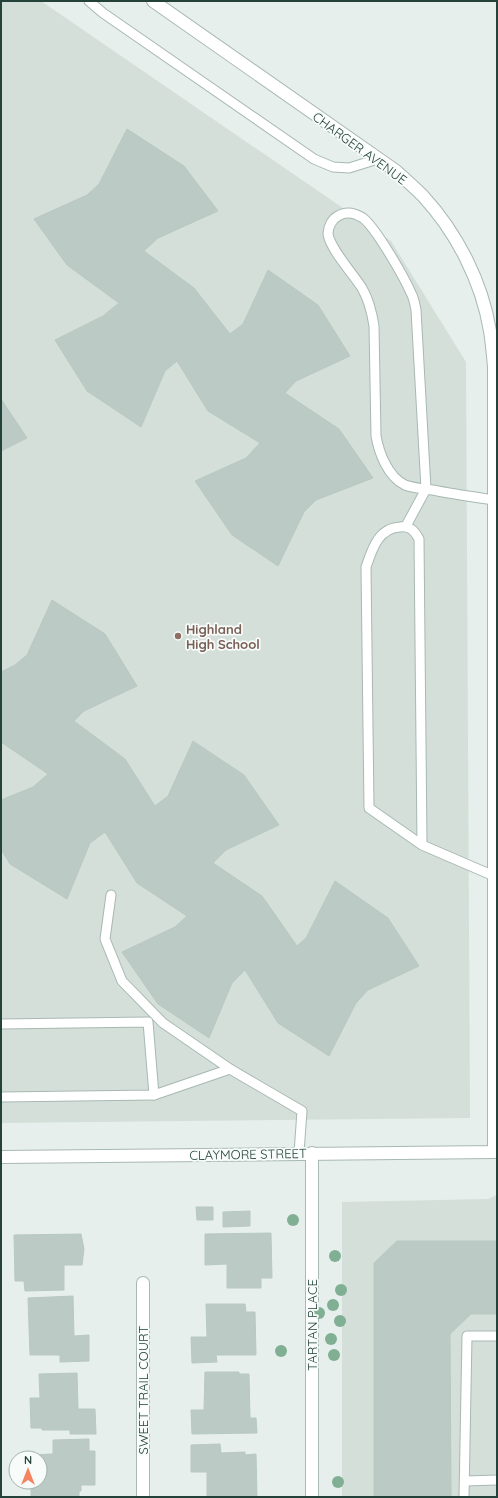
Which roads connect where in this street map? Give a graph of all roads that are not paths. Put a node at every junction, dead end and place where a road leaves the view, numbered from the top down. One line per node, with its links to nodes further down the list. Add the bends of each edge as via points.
1 (89, 1): 3 (lane, via 314,159 332,167 349,168)
2 (153, 1): 3 (street, CHARGER AVENUE)
3 (378, 159): 5 (street, CHARGER AVENUE, via 396,171 423,196 446,225 467,261 481,295 490,331 494,377)
4 (426, 489): 4 (lane, via 416,310 412,294 379,238 364,219 353,213 344,213 330,224 328,233 331,244 362,289 371,309 374,326 378,449 392,474 405,485); 5 (lane); 6 (lane)
5 (494, 500): 8 (street, CHARGER AVENUE)
6 (406, 526): 7 (lane, via 414,529 419,539); 7 (lane, via 394,527 381,533 366,567 369,808)
7 (422, 845): 8 (lane)
8 (494, 876): 16 (street, CHARGER AVENUE)
9 (111, 895): 11 (lane, via 105,939 122,981)
10 (148, 1022): 11 (lane); 12 (lane); 14 (lane)
11 (162, 1023): 13 (lane)
12 (1, 1024)
13 (230, 1069): 14 (lane); 17 (lane, via 302,1111)
14 (154, 1094): 15 (lane)
15 (1, 1097)
16 (494, 1152): 18 (street, CLAYMORE STREET)
17 (299, 1154): 18 (street, CLAYMORE STREET); 19 (street, CLAYMORE STREET)
18 (312, 1154): 25 (street, TARTAN PLACE)
19 (1, 1157)
20 (144, 1283): 24 (street, SWEET TRAIL COURT)
21 (497, 1336): 23 (lane, via 467,1336)
22 (497, 1480): 23 (lane)
23 (464, 1481): 26 (lane)
24 (144, 1497)
25 (312, 1497)
26 (464, 1497)

